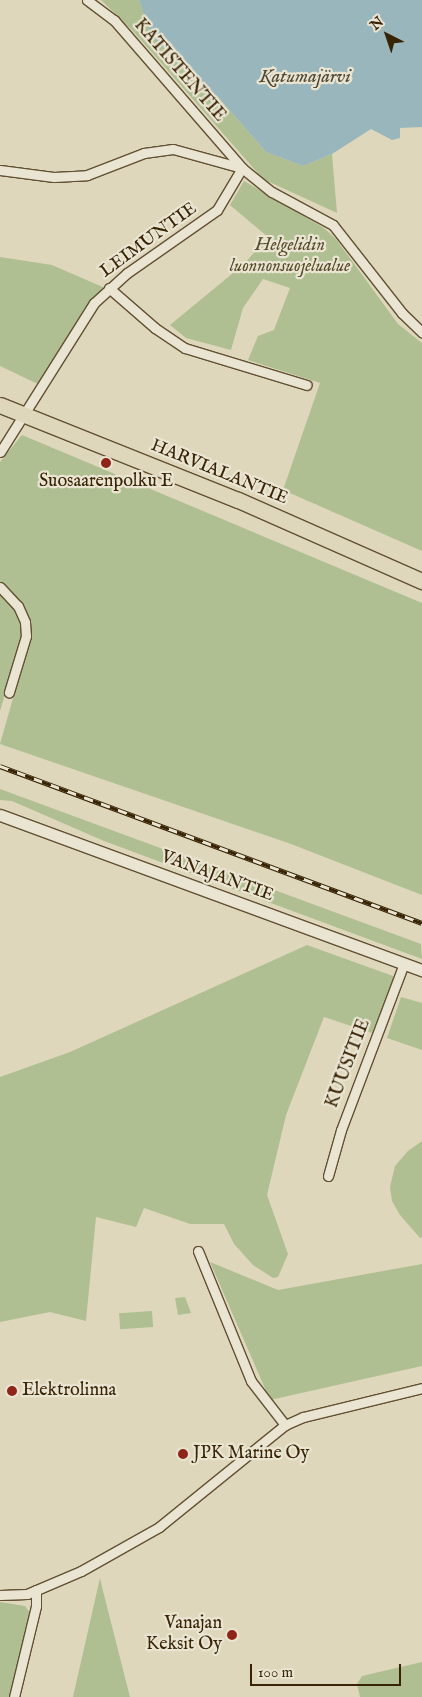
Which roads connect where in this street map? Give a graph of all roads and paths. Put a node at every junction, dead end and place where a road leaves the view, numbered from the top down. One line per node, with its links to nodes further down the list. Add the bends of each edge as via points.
1 (86, 0): 2 (street, KATISTENTIE, via 114,20)
2 (242, 168): 3 (street, KATISTENTIE, via 173,150 144,153 86,175 54,177); 4 (street, LEIMUNTIE, via 217,210); 5 (street, KATISTENTIE, via 272,192 333,225 402,313)
3 (0, 170)
4 (109, 288): 6 (street, via 155,328 185,348); 8 (street, LEIMUNTIE, via 94,303)
5 (422, 332)
6 (307, 386)
7 (0, 404): 8 (highway, HARVIALANTIE)
8 (25, 415): 9 (street, LEIMUNTIE); 10 (highway, HARVIALANTIE, via 238,500)
9 (0, 452)
10 (422, 581)
11 (0, 587): 12 (street, via 18,606 25,622 26,636)
12 (9, 692)
13 (0, 815): 14 (street, VANAJANTIE)
14 (404, 964): 15 (street, VANAJANTIE); 16 (street, KUUSITIE, via 341,1130)
15 (422, 970)
16 (328, 1176)
17 (198, 1251): 19 (street, via 251,1381)
18 (422, 1388): 19 (street, via 311,1414)
19 (285, 1425): 20 (street, via 159,1527 81,1571)
20 (36, 1590): 21 (street); 22 (street, via 36,1606)
21 (0, 1595)
22 (14, 1697)

